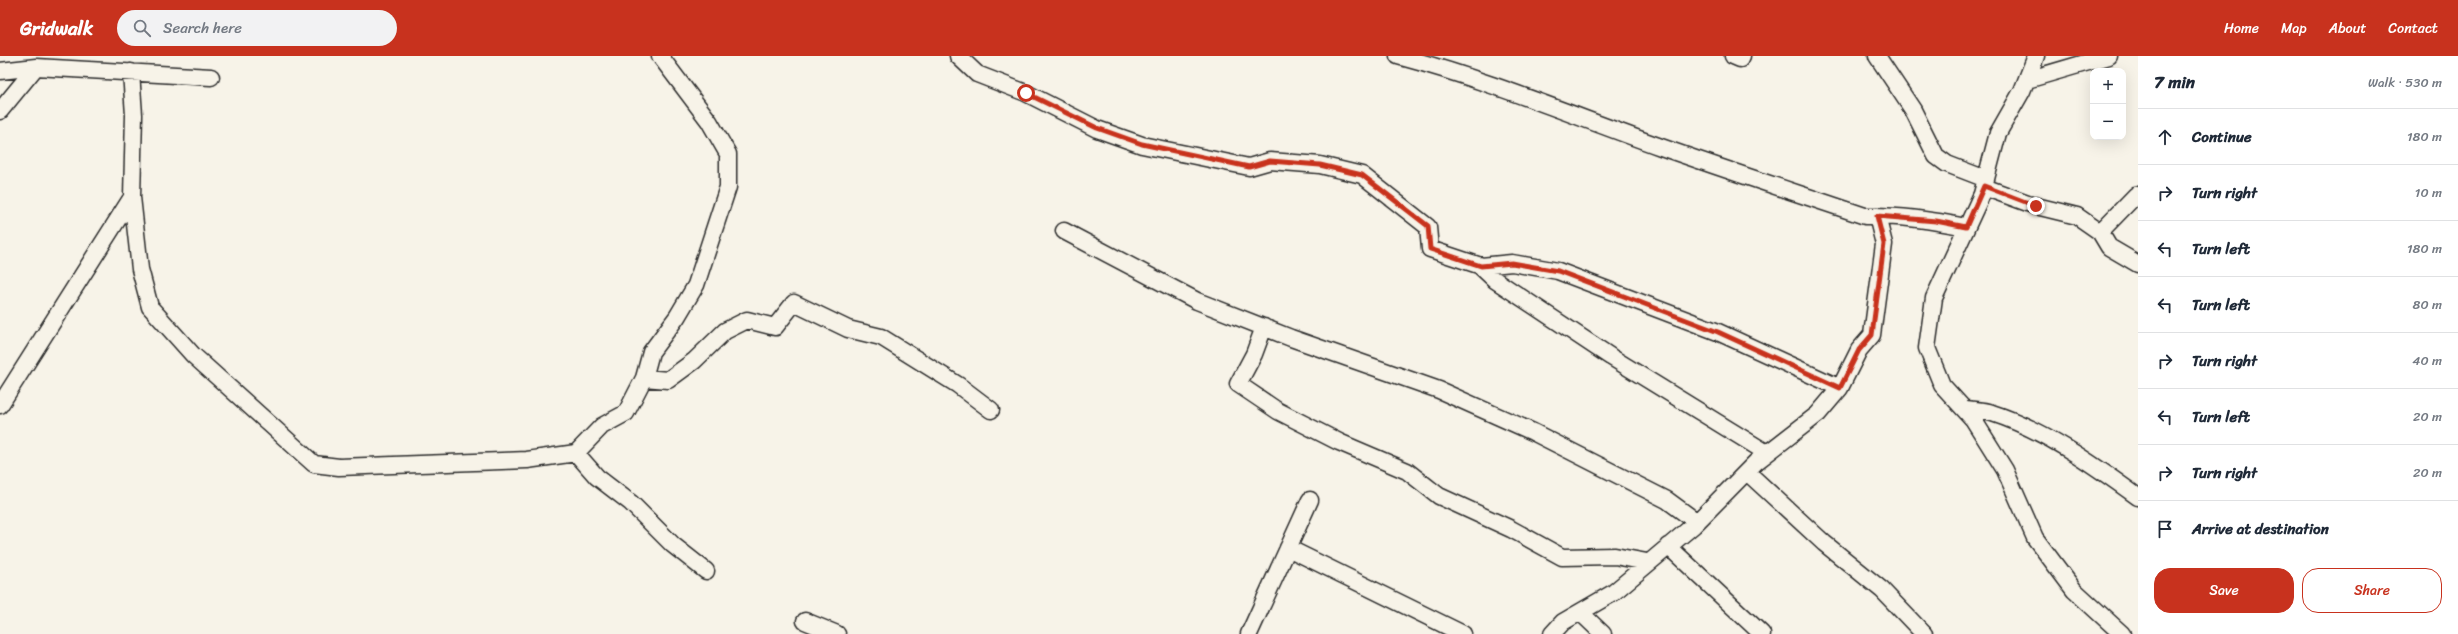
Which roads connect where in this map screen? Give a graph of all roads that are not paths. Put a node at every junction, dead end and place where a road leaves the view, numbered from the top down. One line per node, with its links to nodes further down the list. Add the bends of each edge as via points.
1 (660, 56): 25 (street, via 709,121 728,154 728,187 696,285 651,352)
2 (958, 56): 23 (street, via 977,74 1026,93 1097,128 1142,144 1249,167 1270,161 1320,165 1362,175 1428,226 1430,249)
3 (1398, 56): 18 (street, via 1566,110 1660,147 1865,216)
4 (1732, 56): 5 (street, via 1740,60)
5 (1742, 56)
6 (1877, 56): 15 (street, via 1913,110 1936,156 1946,164)
7 (2036, 56): 13 (street)
8 (2108, 56): 13 (street)
9 (36, 67): 10 (street); 11 (street); 14 (street)
10 (0, 70)
11 (131, 72): 12 (street); 17 (street, via 134,115)
12 (211, 77)
13 (2027, 80): 15 (street, via 1998,133)
14 (0, 111)
15 (1985, 183): 19 (street); 21 (street, via 2036,206 2077,216)
16 (2138, 196): 21 (street, via 2136,195)
17 (132, 197): 27 (street); 30 (street, via 140,269 150,307 194,355 314,464 339,467 527,460)
18 (1877, 216): 19 (street, via 1936,221); 26 (street, via 1884,244 1872,335 1859,350)
19 (1966, 227): 28 (street, via 1934,298 1927,348 1942,385)
20 (1064, 231): 24 (street, via 1197,301)
21 (2100, 232): 22 (street, via 2109,247)
22 (2138, 264)
23 (1479, 266): 26 (street, via 1512,263 1558,271 1718,332); 31 (street, via 1495,280 1605,352)
24 (1264, 327): 35 (street, via 1439,390 1525,429 1666,500); 38 (street, via 1254,354 1238,384 1278,411 1339,442 1408,471 1439,496 1511,529 1562,558 1614,556)
25 (644, 378): 29 (street, via 668,380 694,361 725,331 747,320 775,327 794,303 848,329 881,337 958,385); 30 (street, via 626,413 602,426)
26 (1840, 388): 31 (street, via 1818,414)
27 (0, 405)
28 (1964, 409): 33 (street, via 1991,412 2037,433 2096,467); 49 (street, via 1974,419 2005,470 2035,538 2074,590)
29 (991, 410)
30 (576, 453): 39 (street, via 597,477 631,503 673,545)
31 (1767, 453): 32 (street)
32 (1746, 472): 35 (street); 48 (street, via 1824,543 1882,590)
33 (2138, 497)
34 (1310, 500): 37 (street)
35 (1697, 522): 36 (street)
36 (1668, 546): 38 (street); 47 (street)
37 (1288, 548): 43 (street); 44 (street)
38 (1647, 562): 40 (street, via 1613,593)
39 (706, 571)
40 (1580, 612): 45 (street, via 1563,622); 46 (street)
41 (805, 621): 42 (street)
42 (837, 634)
43 (1249, 634)
44 (1463, 634)
45 (1552, 634)
46 (1604, 634)
47 (1762, 634)
48 (1924, 634)
49 (2122, 634)

